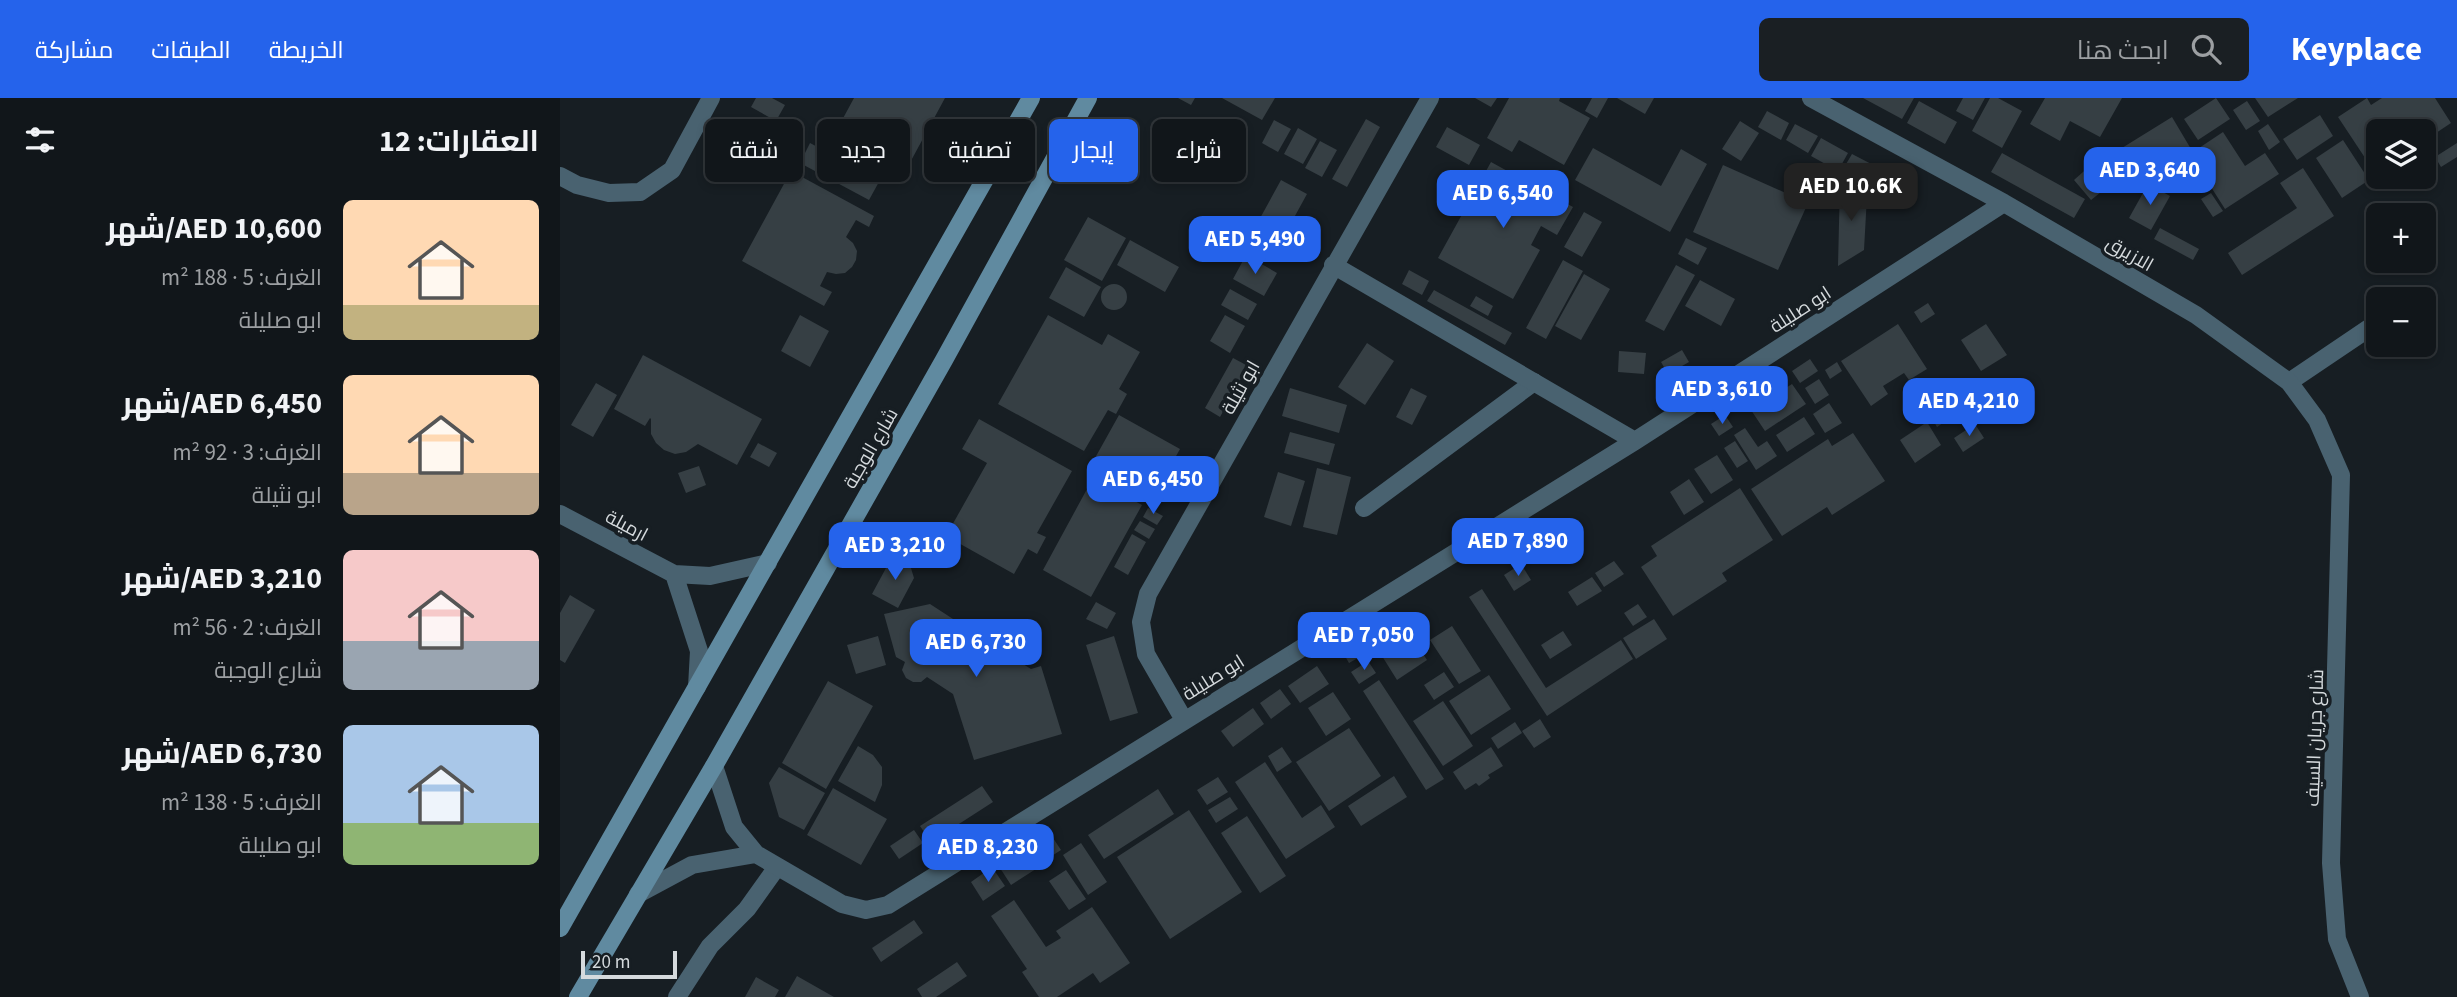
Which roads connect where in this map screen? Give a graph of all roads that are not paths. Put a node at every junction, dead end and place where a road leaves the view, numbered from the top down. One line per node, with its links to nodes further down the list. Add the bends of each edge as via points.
1 (710, 98): 6 (street, via 672,170 640,192 609,193)
2 (1031, 98): 16 (street, شارع الوجبة)
3 (1088, 98): 20 (street, شارع الوجبة)
4 (1430, 98): 8 (street, ابو نثيلة)
5 (1811, 98): 7 (street, الازيرق)
6 (560, 176)
7 (2004, 203): 11 (street, الازيرق, via 2196,315); 12 (street, ابو صليلة)
8 (1333, 265): 10 (street); 19 (street, ابو نثيلة, via 1148,594 1141,622 1146,654)
9 (2366, 330): 11 (street)
10 (1534, 382): 12 (street); 14 (street)
11 (2289, 382): 13 (street, الازيرق, via 2316,420)
12 (1635, 440): 19 (street, ابو صليلة)
13 (2342, 475): 27 (street, شارع جريان السيف, via 2331,863 2337,939)
14 (1364, 508)
15 (560, 514): 17 (street, ارميلة)
16 (768, 563): 17 (street, ارميلة, via 710,576); 18 (street, شارع الوجبة)
17 (674, 574): 18 (street, via 699,651)
18 (697, 687): 24 (street, شارع الوجبة)
19 (1184, 720): 22 (street, ابو صليلة, via 888,905 866,910 842,904)
20 (714, 766): 21 (street, ابو صليلة, via 734,827); 23 (street, شارع الوجبة)
21 (756, 854): 22 (street, ابو صليلة); 23 (street, via 692,865)
22 (778, 867): 26 (street, via 747,909 710,946)
23 (638, 894): 25 (street, شارع الوجبة)
24 (560, 928)
25 (578, 997)
26 (677, 997)
27 (2360, 997)

